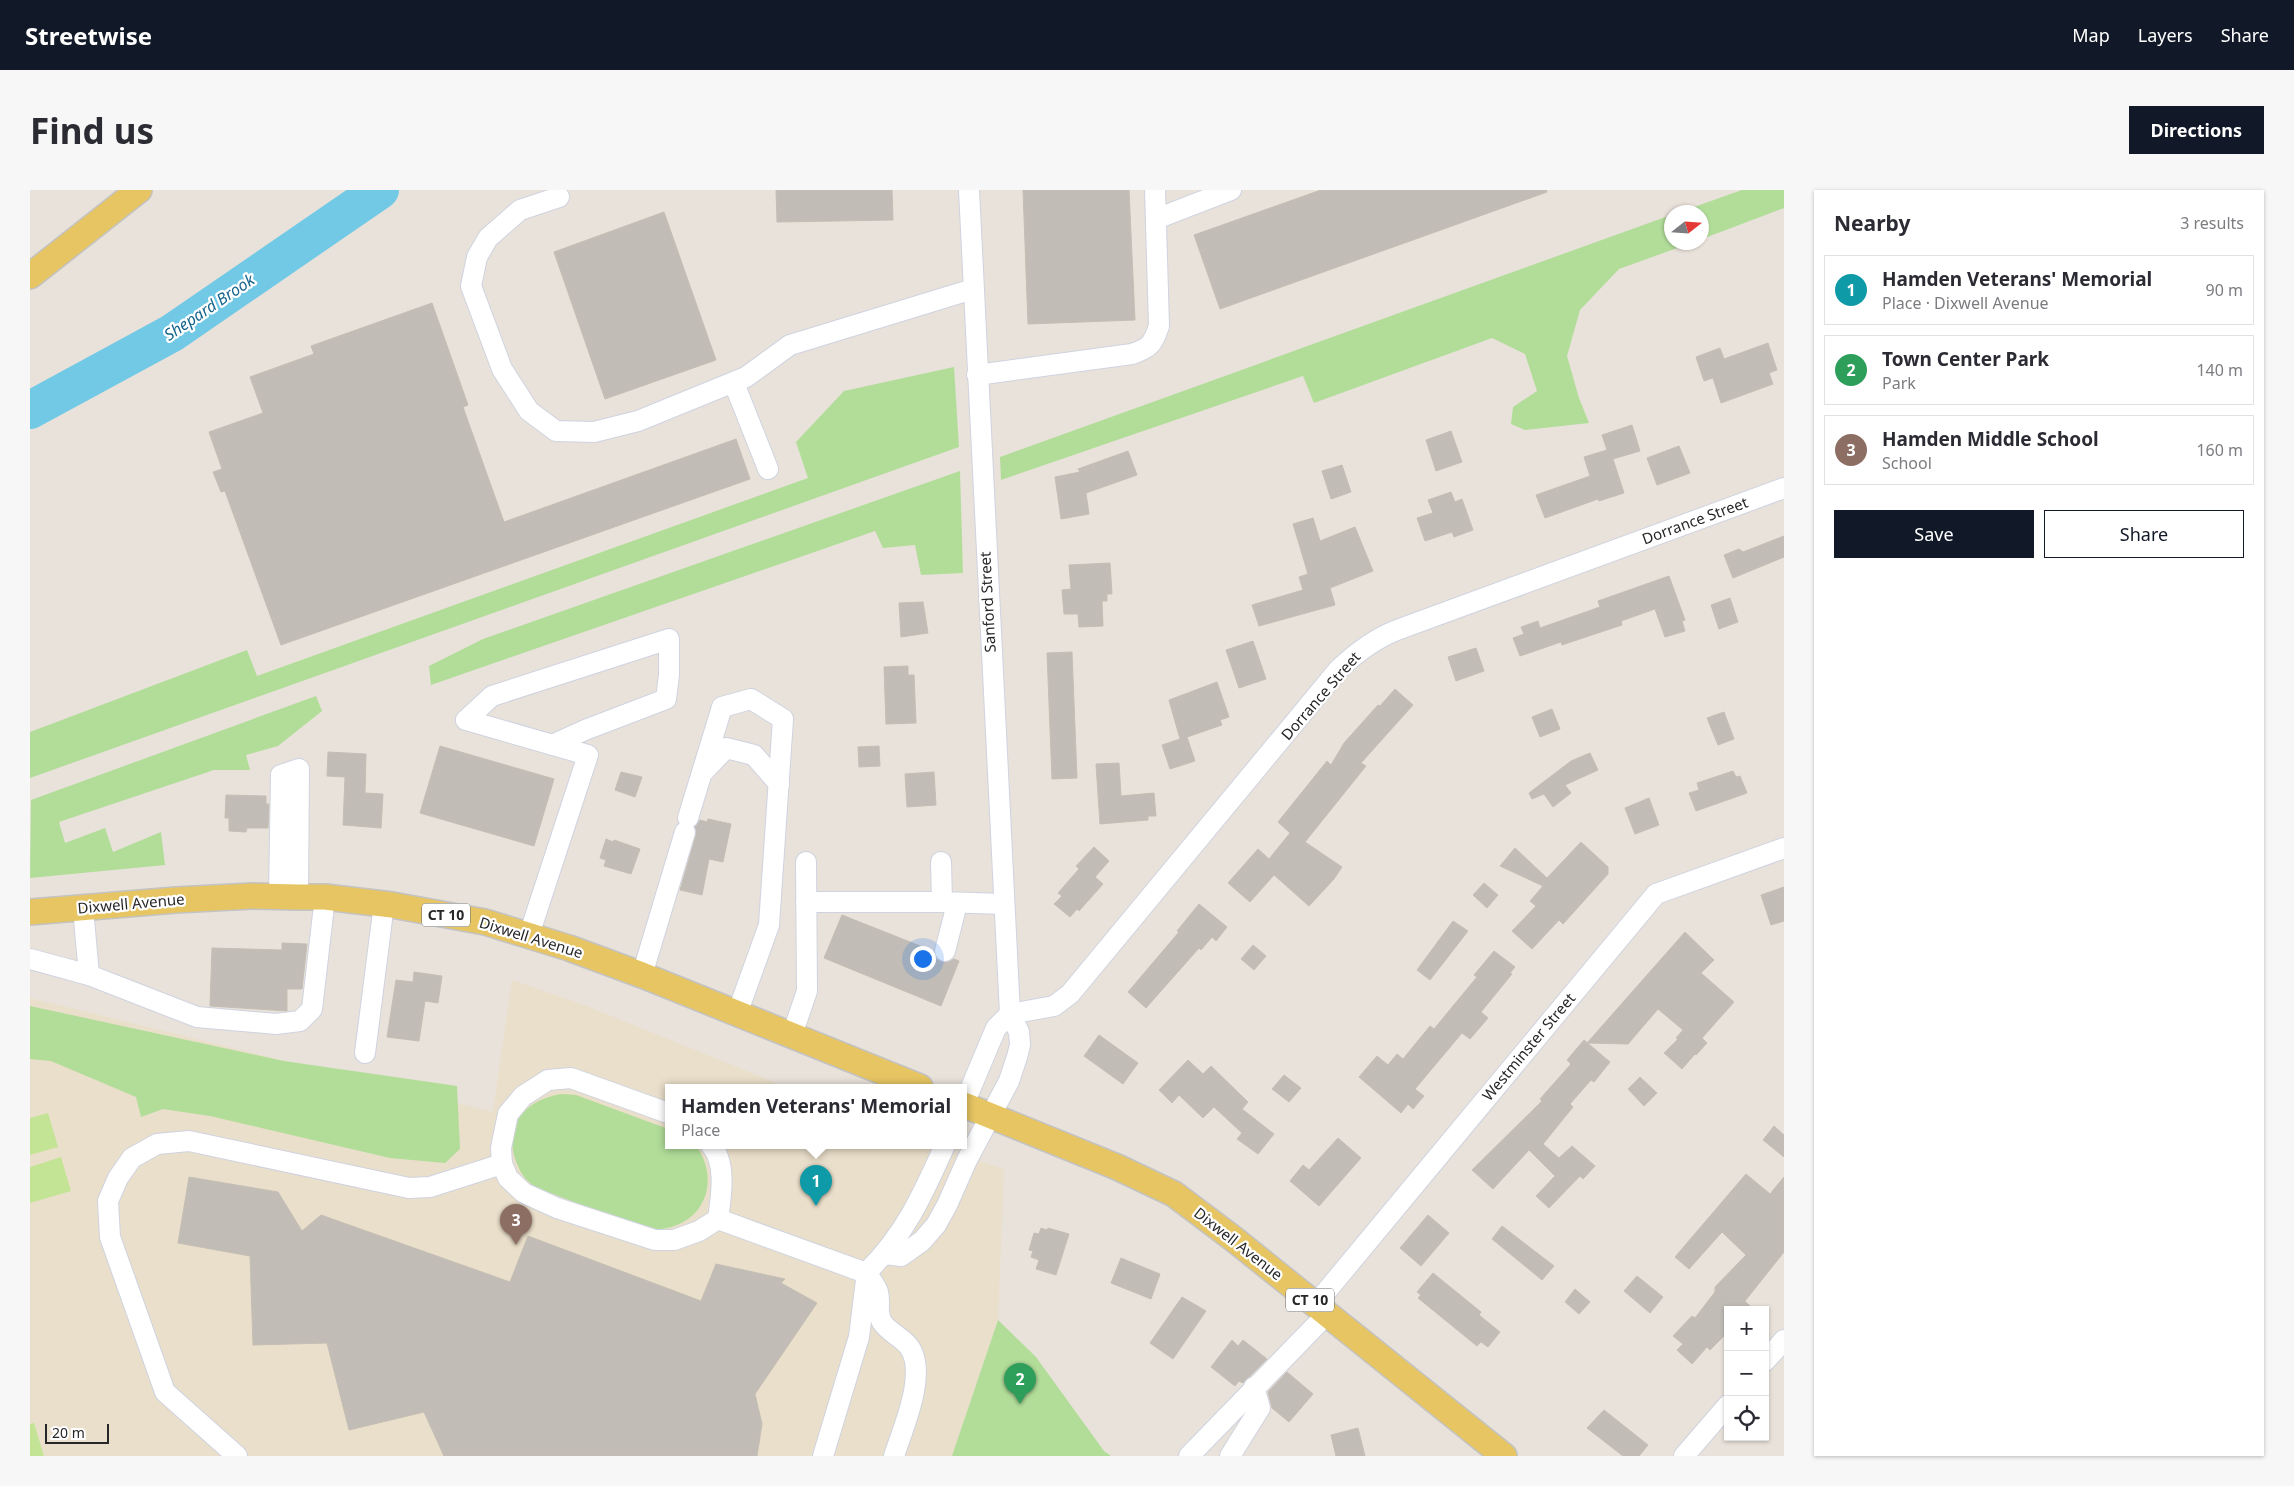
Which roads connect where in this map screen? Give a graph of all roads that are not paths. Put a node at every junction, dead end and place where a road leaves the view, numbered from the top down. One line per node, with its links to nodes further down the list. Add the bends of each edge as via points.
1 (139, 190): 7 (main road)
2 (969, 190): 8 (street, Sanford Street)
3 (1155, 190): 6 (street)
4 (1228, 191): 6 (street)
5 (559, 197): 10 (street, via 520,210 488,238 476,257 471,286 502,369 530,411 556,431 594,432 638,421)
6 (1156, 219): 9 (street, via 1159,326 1147,349 1132,354)
7 (30, 276)
8 (973, 289): 9 (street, Sanford Street); 10 (street, via 790,345)
9 (977, 375): 24 (street, Sanford Street)
10 (734, 382): 11 (street)
11 (768, 469)
12 (1784, 488): 33 (street, Dorrance Street, via 1391,632 1358,650 1070,994 1054,1006)
13 (552, 745): 13 (street, via 666,698 670,675 669,639 492,696 466,720); 27 (street, via 588,755)
14 (702, 772): 15 (street, via 726,748 754,755); 15 (street, via 722,707 751,699 783,719); 31 (street)
15 (778, 784): 32 (street, via 769,925)
16 (1784, 848): 47 (street, Westminster Street, via 1656,894)
17 (806, 862): 21 (street)
18 (941, 862): 23 (street)
19 (288, 896): 19 (street, via 299,769 281,775); 20 (main road, Dixwell Avenue / CT 10); 25 (main road, Dixwell Avenue / CT 10, via 176,900)
20 (325, 897): 22 (main road, Dixwell Avenue / CT 10); 30 (street, via 312,1009 300,1021 276,1024 197,1017)
21 (806, 902): 23 (street); 34 (street, via 807,991)
22 (384, 904): 27 (main road, Dixwell Avenue / CT 10, via 486,922); 35 (street)
23 (949, 904): 24 (street); 28 (street)
24 (1004, 904): 33 (street, Sanford Street)
25 (83, 908): 26 (main road, Dixwell Avenue / CT 10); 30 (street)
26 (30, 912)
27 (529, 935): 31 (main road, Dixwell Avenue / CT 10)
28 (945, 951)
29 (30, 959): 30 (street)
30 (89, 975)
31 (642, 975): 32 (main road, Dixwell Avenue / CT 10)
32 (737, 1014): 34 (main road, Dixwell Avenue / CT 10)
33 (1010, 1014): 37 (street, via 996,1028); 40 (street, Sanford Street, via 1019,1032 1020,1045 1009,1081)
34 (792, 1035): 36 (main road, Dixwell Avenue / CT 10)
35 (365, 1053)
36 (913, 1084)
37 (967, 1097)
38 (967, 1105): 40 (main road, Dixwell Avenue / CT 10)
39 (665, 1112): 43 (street, via 571,1078 548,1080 523,1096 508,1114 501,1148)
40 (990, 1116): 45 (street, Sanford Street, via 936,1225 922,1242 901,1256); 47 (main road, Dixwell Avenue / CT 10, via 1117,1167 1174,1194)
41 (714, 1149): 44 (street, via 723,1184)
42 (942, 1149): 45 (street, via 916,1209)
43 (502, 1164): 44 (street, via 508,1178 524,1193 557,1208 655,1240 674,1240); 52 (street, via 430,1187 409,1188 189,1141 157,1144 132,1158 108,1201 110,1237 165,1392)
44 (718, 1219): 46 (street)
45 (886, 1254): 46 (street)
46 (866, 1273): 53 (street, via 863,1320); 54 (street, via 878,1292 878,1311 882,1322 910,1348 914,1362 912,1401)
47 (1321, 1309): 50 (street, Westminster Street); 57 (main road, Dixwell Avenue / CT 10)
48 (1784, 1340): 49 (street)
49 (1769, 1357)
50 (1254, 1387): 55 (street, Westminster Street); 56 (street, via 1260,1408)
51 (1724, 1410): 58 (street)
52 (237, 1456)
53 (823, 1456)
54 (894, 1456)
55 (1189, 1456)
56 (1230, 1456)
57 (1504, 1456)
58 (1684, 1456)

